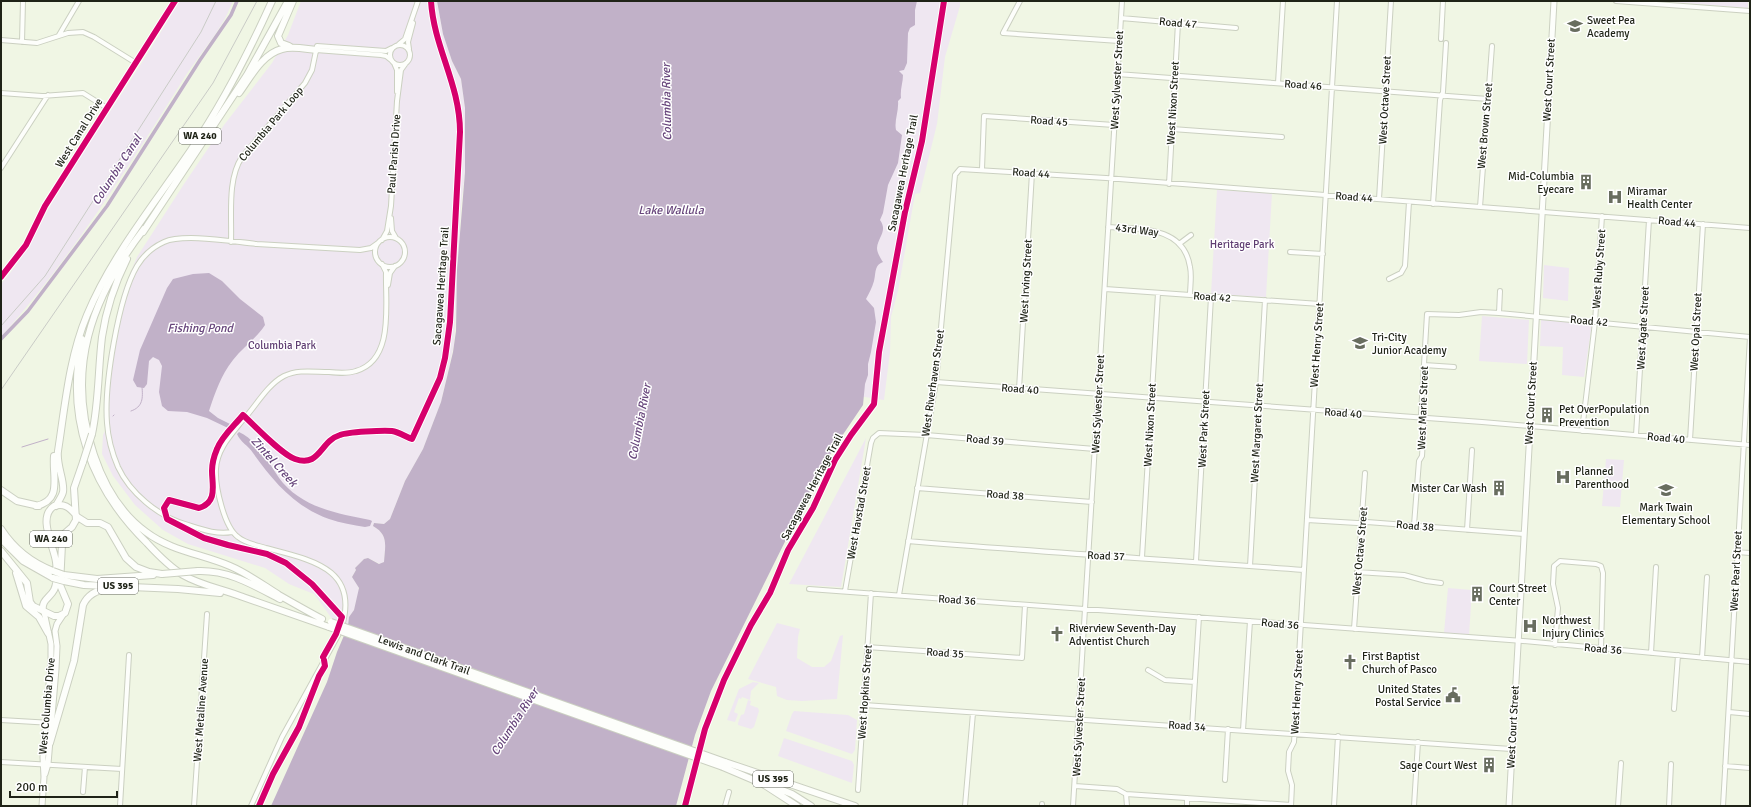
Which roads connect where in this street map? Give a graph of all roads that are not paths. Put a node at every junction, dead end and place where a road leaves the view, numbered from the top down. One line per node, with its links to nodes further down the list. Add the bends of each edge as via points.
1 (23, 1): 25 (street)
2 (79, 1): 21 (street)
3 (175, 1): 33 (street, West Canal Drive)
4 (272, 1): 78 (highway, WA 240, via 247,54 204,131)
5 (288, 1): 47 (highway, WA 240, via 259,55)
6 (293, 1): 29 (highway, via 280,30 279,40 287,46)
7 (418, 1): 17 (street)
8 (1020, 1): 24 (street, via 1003,32)
9 (1122, 1): 18 (street, West Sylvester Street)
10 (1283, 1): 37 (street)
11 (1337, 1): 38 (street, West Henry Street)
12 (1391, 1): 39 (street, West Octave Street)
13 (1444, 1): 22 (street)
14 (1554, 1): 62 (main road, West Court Street)
15 (1616, 1): 16 (street)
16 (1750, 11)
17 (414, 12): 27 (street, via 405,39); 31 (street, via 408,42)
18 (1121, 18): 19 (street, Road 47); 24 (street, West Sylvester Street)
19 (1178, 23): 20 (street, Road 47); 36 (street, West Nixon Street)
20 (1236, 28)
21 (58, 36): 25 (street, via 42,42); 33 (street, via 75,32 87,33)
22 (1441, 39)
23 (1, 40): 25 (street)
24 (1119, 41): 35 (street, West Sylvester Street)
25 (22, 42)
26 (1446, 43): 42 (street)
27 (399, 44): 30 (street); 31 (street)
28 (1492, 46): 43 (street, West Brown Street)
29 (317, 48): 30 (street, via 386,51); 32 (street, via 381,55); 47 (highway, via 286,48 270,54); 72 (street, Columbia Park Loop, via 312,70 305,83 242,157 236,168)
30 (392, 48): 32 (street)
31 (409, 51): 34 (street)
32 (392, 61): 34 (street, via 400,65); 44 (street, Paul Parish Drive, via 397,70)
33 (136, 63): 45 (street, West Canal Drive)
34 (406, 63): 44 (street, Paul Parish Drive, via 401,70)
35 (1117, 74): 36 (street, Road 46); 46 (street, West Sylvester Street)
36 (1175, 77): 37 (street, Road 46); 48 (street, West Nixon Street)
37 (1278, 83): 38 (street, Road 46)
38 (1332, 87): 39 (street, Road 46); 56 (street, West Henry Street)
39 (1386, 91): 42 (street, Road 46); 57 (street, West Octave Street)
40 (1, 93): 41 (street)
41 (48, 95): 45 (street, via 83,93); 50 (street)
42 (1441, 96): 43 (street, Road 46); 59 (street)
43 (1488, 99): 61 (street, West Brown Street)
44 (397, 101): 60 (street, Paul Parish Drive)
45 (107, 108): 81 (street, West Canal Drive, via 45,206 26,245)
46 (1114, 126): 51 (street, Road 45, via 984,116); 54 (street, West Sylvester Street)
47 (213, 128): 68 (highway, WA 240)
48 (1172, 129): 49 (street); 55 (street, West Nixon Street)
49 (1282, 138)
50 (1, 168)
51 (982, 169): 52 (street, Road 44); 53 (street, Road 44)
52 (958, 170): 100 (street, West Riverhaven Street, via 955,175)
53 (1032, 173): 54 (street, Road 44); 101 (street, West Irving Street)
54 (1111, 179): 55 (street, Road 44); 66 (street, West Sylvester Street)
55 (1169, 184): 56 (street, Road 44)
56 (1326, 195): 57 (street, Road 44); 76 (street, West Henry Street)
57 (1379, 199): 58 (street, Road 44)
58 (1409, 202): 59 (street, Road 44); 82 (street, via 1405,266 1401,273)
59 (1433, 204): 61 (street, Road 44)
60 (391, 206): 70 (street, Paul Parish Drive, via 392,231); 71 (street, Paul Parish Drive, via 387,232)
61 (1480, 207): 62 (street, Road 44)
62 (1542, 212): 63 (street, Road 44); 93 (main road, West Court Street)
63 (1602, 216): 64 (street, Road 44); 94 (street, West Ruby Street)
64 (1649, 220): 65 (street, Road 44); 95 (street, West Agate Street)
65 (1703, 224): 67 (street, Road 44); 96 (street, West Opal Street)
66 (1108, 227): 73 (street, 43rd Way, via 1156,231 1166,234); 83 (street, West Sylvester Street)
67 (1750, 228)
68 (144, 229): 125 (highway, WA 240, bridge, via 122,270 107,312 101,344 92,434 74,488); 163 (highway, via 119,265 102,297 84,353 81,384 84,415 89,440 103,477 126,514 151,536 176,548 230,566)
69 (1191, 234): 73 (street)
70 (397, 239): 71 (street, via 391,237); 80 (street, via 402,244 404,252)
71 (380, 241): 74 (street, via 371,248); 77 (street, via 375,252)
72 (231, 242): 74 (street); 131 (street, via 171,240 155,247 141,260 128,286 118,327 110,371 107,420 110,443 118,467 127,482 142,498 176,521 218,534)
73 (1179, 244): 87 (street, 43rd Way, via 1187,256 1190,267)
74 (360, 250): 77 (street, via 372,253)
75 (1290, 252): 76 (street)
76 (1323, 254): 90 (street, West Henry Street)
77 (377, 259): 79 (street)
78 (114, 263): 105 (highway, WA 240, via 82,328); 156 (highway, via 88,318 78,366 80,420 92,466 108,497 127,523 174,569 197,582)
79 (382, 264): 80 (street, via 389,267); 86 (street, via 386,271)
80 (397, 265): 86 (street, via 390,273)
81 (1, 277)
82 (1389, 279)
83 (1105, 289): 85 (street, Road 42); 102 (street, West Sylvester Street)
84 (1500, 291): 92 (street)
85 (1158, 293): 87 (street, Road 42); 103 (street, West Nixon Street)
86 (387, 294): 131 (street, via 383,344 371,364 354,372 302,372 286,376 273,385 232,434 219,454 216,473 225,519)
87 (1190, 295): 88 (street, Road 42)
88 (1212, 296): 89 (street, Road 42); 104 (street, West Park Street)
89 (1265, 300): 90 (street, Road 42); 106 (street, West Margaret Street)
90 (1320, 304): 107 (street, West Henry Street)
91 (1427, 314): 92 (street, Road 42); 98 (street, West Marie Street)
92 (1499, 314): 93 (street, Road 42)
93 (1535, 317): 94 (street, Road 42); 109 (main road, West Court Street)
94 (1595, 322): 95 (street, Road 42); 110 (street, West Ruby Street)
95 (1643, 326): 96 (street, Road 42); 113 (street, West Agate Street)
96 (1696, 332): 97 (street, Road 42); 114 (street, West Opal Street)
97 (1750, 337): 115 (street, West Pearl Street)
98 (1424, 365): 99 (street); 108 (street, West Marie Street)
99 (1454, 367)
100 (936, 382): 101 (street, Road 40); 112 (street, West Riverhaven Street)
101 (1019, 389): 102 (street, Road 40)
102 (1098, 395): 103 (street, Road 40); 117 (street, West Sylvester Street)
103 (1151, 398): 104 (street, Road 40); 139 (street, West Nixon Street)
104 (1205, 402): 106 (street, Road 40); 140 (street, West Park Street)
105 (66, 404): 123 (highway, via 54,451 54,492 48,501); 124 (highway, WA 240, via 57,458 63,491)
106 (1259, 406): 107 (street, Road 40); 141 (street, West Margaret Street)
107 (1313, 410): 108 (street, Road 40); 126 (street, West Henry Street)
108 (1422, 418): 109 (street, Road 40); 128 (street, West Marie Street, via 1422,456 1418,461)
109 (1530, 426): 110 (street, Road 40); 132 (main road, West Court Street)
110 (1582, 431): 113 (street, Road 40)
111 (876, 435): 112 (street, Road 39, via 884,432); 153 (street, West Havstad Street, via 871,443)
112 (926, 435): 117 (street, Road 39); 120 (street, West Riverhaven Street)
113 (1636, 435): 114 (street, Road 40)
114 (1690, 440): 115 (street, Road 40)
115 (1743, 445): 116 (street, Road 40); 136 (street, West Pearl Street)
116 (1750, 445)
117 (1095, 449): 122 (street, West Sylvester Street)
118 (1472, 450): 130 (street)
119 (1365, 473): 127 (street, West Octave Street)
120 (917, 488): 122 (street, Road 38); 134 (street, West Riverhaven Street)
121 (1, 490): 123 (highway, via 17,501)
122 (1092, 502): 138 (street, West Sylvester Street)
123 (36, 506): 124 (highway)
124 (55, 506): 125 (highway, via 66,505); 159 (highway, WA 240, via 48,512 46,519 56,559 57,576 55,589 44,602)
125 (76, 515): 146 (highway, via 87,523 100,523 108,527 133,566); 161 (highway, WA 240, via 75,524 64,534 62,544 60,585 68,606)
126 (1307, 520): 127 (street, Road 38); 144 (street, West Henry Street)
127 (1362, 523): 128 (street, Road 38); 145 (street, West Octave Street)
128 (1414, 526): 130 (street, Road 38)
129 (1, 529): 147 (highway, Lewis and Clark Trail / US 395, via 10,542)
130 (1467, 530): 132 (street, Road 38)
131 (232, 532): 220 (street, via 246,542 321,565 337,579 346,601 341,630 288,725)
132 (1524, 534): 169 (main road, West Court Street)
133 (1, 539): 147 (highway, Lewis and Clark Trail / US 395, via 23,561)
134 (908, 542): 138 (street, Road 37); 155 (street, West Riverhaven Street)
135 (1, 551): 142 (highway)
136 (1737, 552): 137 (street); 177 (street, West Pearl Street)
137 (1750, 553)
138 (1089, 554): 139 (street, Road 37); 158 (street, West Sylvester Street)
139 (1142, 557): 140 (street, Road 37)
140 (1196, 561): 141 (street, Road 37)
141 (1250, 566): 144 (street, Road 37)
142 (14, 567): 159 (highway, via 27,583 31,604); 168 (highway, via 26,606 38,617)
143 (1656, 567): 173 (street)
144 (1304, 570): 166 (street, West Henry Street)
145 (1358, 572): 150 (street, via 1404,575 1426,582); 167 (street, West Octave Street)
146 (162, 574): 149 (highway, Lewis and Clark Trail / US 395, via 97,579); 163 (highway, Lewis and Clark Trail / US 395, bridge, via 198,571 238,577)
147 (53, 575): 149 (highway, Lewis and Clark Trail / US 395, bridge)
148 (1707, 577): 176 (street)
149 (64, 578): 151 (highway, Lewis and Clark Trail / US 395, via 84,585)
150 (1441, 583)
151 (140, 587): 156 (highway, Lewis and Clark Trail / US 395); 195 (highway, via 99,590 85,600 74,661)
152 (809, 588): 153 (street, Road 36)
153 (845, 591): 154 (street, Road 36)
154 (871, 593): 155 (street, Road 36); 171 (street, West Hopkins Street)
155 (899, 595): 157 (street, Road 36)
156 (243, 597): 165 (highway, Lewis and Clark Trail / US 395)
157 (1025, 605): 158 (street, Road 36); 171 (street, Road 35, via 1022,658)
158 (1086, 609): 162 (street, Road 36); 186 (street, West Sylvester Street)
159 (44, 611): 161 (highway, via 54,616); 168 (main road, West Columbia Drive)
160 (207, 614): 219 (street, West Metaline Avenue)
161 (63, 615): 188 (main road, West Columbia Drive, via 55,631 56,655)
162 (1199, 617): 164 (street, Road 36); 180 (street)
163 (322, 619): 165 (highway, Lewis and Clark Trail / US 395)
164 (1250, 621): 166 (street, Road 36); 191 (street)
165 (330, 624): 200 (highway, Lewis and Clark Trail / US 395, bridge)
166 (1301, 625): 167 (street, Road 36); 192 (street, West Henry Street)
167 (1354, 629): 169 (street, Road 36)
168 (48, 633): 188 (main road, West Columbia Drive, via 52,660)
169 (1517, 641): 170 (street, Road 36); 196 (main road, West Court Street)
170 (1555, 645): 172 (street, Road 36); 172 (street, via 1558,608 1552,578 1556,562 1596,564 1601,566 1603,573)
171 (867, 647): 181 (street, West Hopkins Street)
172 (1601, 649): 173 (street, Road 36)
173 (1650, 653): 175 (street, Road 36)
174 (129, 655): 205 (street)
175 (1678, 655): 176 (street, Road 36); 182 (street)
176 (1702, 658): 177 (street, Road 36)
177 (1732, 660): 178 (street, Road 36); 183 (street, West Pearl Street)
178 (1750, 662)
179 (1148, 670): 180 (street, via 1166,680)
180 (1195, 682): 189 (street)
181 (864, 705): 184 (street, Road 34); 209 (street, West Hopkins Street)
182 (1674, 709)
183 (1729, 712): 185 (street); 202 (street, West Pearl Street)
184 (973, 713): 186 (street, Road 34); 226 (street)
185 (1750, 714)
186 (1079, 719): 189 (street, Road 34); 208 (street, West Sylvester Street)
187 (1, 720): 188 (street)
188 (49, 723): 195 (main road, West Columbia Drive); 199 (main road, West Columbia Drive)
189 (1192, 727): 190 (street, Road 34)
190 (1228, 729): 191 (street, Road 34); 206 (street)
191 (1243, 730): 192 (street, Road 34)
192 (1294, 733): 193 (street, Road 34); 230 (street, West Henry Street, via 1288,771 1292,785)
193 (1338, 736): 194 (street, Road 34); 231 (street)
194 (1418, 742): 196 (street, Road 34); 232 (street)
195 (50, 743): 199 (main road, West Columbia Drive)
196 (1511, 749): 233 (main road, West Court Street)
197 (1, 762): 199 (street)
198 (1621, 763): 234 (street)
199 (45, 764): 203 (street); 217 (main road, West Columbia Drive)
200 (724, 764): 207 (highway, Lewis and Clark Trail / US 395); 213 (highway, Lewis and Clark Trail / US 395)
201 (1671, 764): 235 (street)
202 (1726, 766): 204 (street); 236 (street, West Pearl Street)
203 (85, 767): 205 (street); 210 (street)
204 (1750, 768)
205 (122, 769): 218 (street)
206 (1225, 780)
207 (763, 784): 222 (highway, Lewis and Clark Trail / US 395); 223 (highway, via 778,788)
208 (1075, 786): 212 (street, via 1117,789); 227 (street, West Sylvester Street)
209 (858, 790)
210 (84, 792)
211 (729, 792): 221 (street)
212 (1126, 794): 214 (street); 228 (street)
213 (821, 795): 224 (highway); 225 (highway, Lewis and Clark Trail / US 395)
214 (1187, 798): 215 (street); 229 (street)
215 (1225, 804): 216 (street)
216 (1265, 805): 230 (street)
217 (42, 806)
218 (120, 806)
219 (194, 806)
220 (251, 806)
221 (725, 806)
222 (797, 806)
223 (811, 806)
224 (847, 806)
225 (855, 806)
226 (965, 806)
227 (1073, 806)
228 (1127, 806)
229 (1187, 806)
230 (1291, 806)
231 (1334, 806)
232 (1414, 806)
233 (1509, 806)
234 (1618, 806)
235 (1669, 806)
236 (1723, 806)

